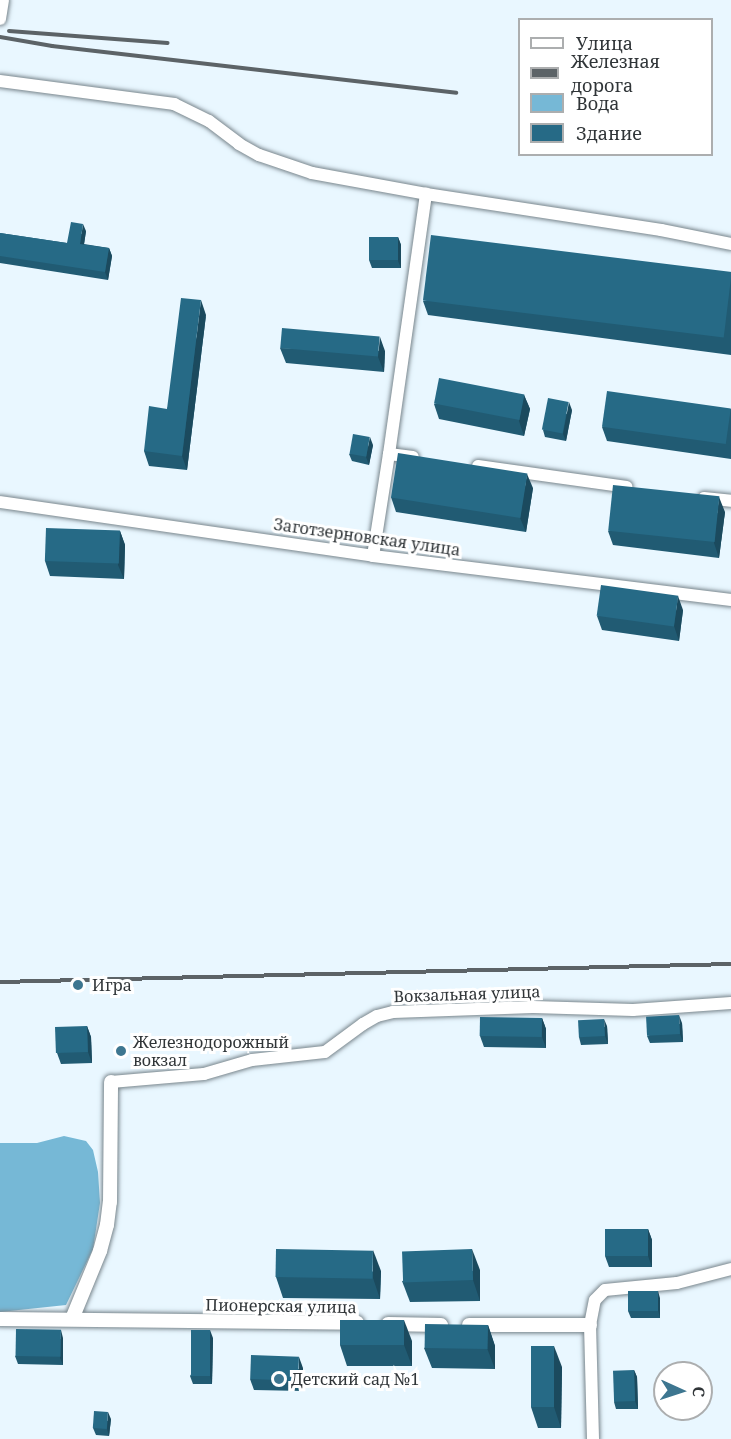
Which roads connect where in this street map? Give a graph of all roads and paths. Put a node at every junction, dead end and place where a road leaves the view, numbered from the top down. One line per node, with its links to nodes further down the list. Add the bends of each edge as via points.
1 (3, 0): 2 (street)
2 (0, 19)
3 (0, 81): 4 (street, via 174,104 208,121 239,144 286,166)
4 (426, 194): 5 (street); 6 (street)
5 (731, 244)
6 (389, 454): 7 (street); 13 (street)
7 (424, 459)
8 (459, 464): 9 (street)
9 (643, 489)
10 (687, 495): 11 (street)
11 (731, 501)
12 (0, 502): 13 (street, Заготзерновская улица)
13 (373, 556): 14 (street, Заготзерновская улица)
14 (731, 600)
15 (731, 1003): 16 (street, Вокзальная улица, via 633,1010 533,1007 393,1012 363,1024 325,1052 252,1060 204,1074)
16 (111, 1082): 19 (street, via 107,1225)
17 (731, 1269): 20 (street, via 677,1283 605,1290 595,1300)
18 (0, 1319): 19 (street, Пионерская улица)
19 (72, 1319): 20 (street, Пионерская улица)
20 (590, 1325): 21 (street)
21 (593, 1439)

